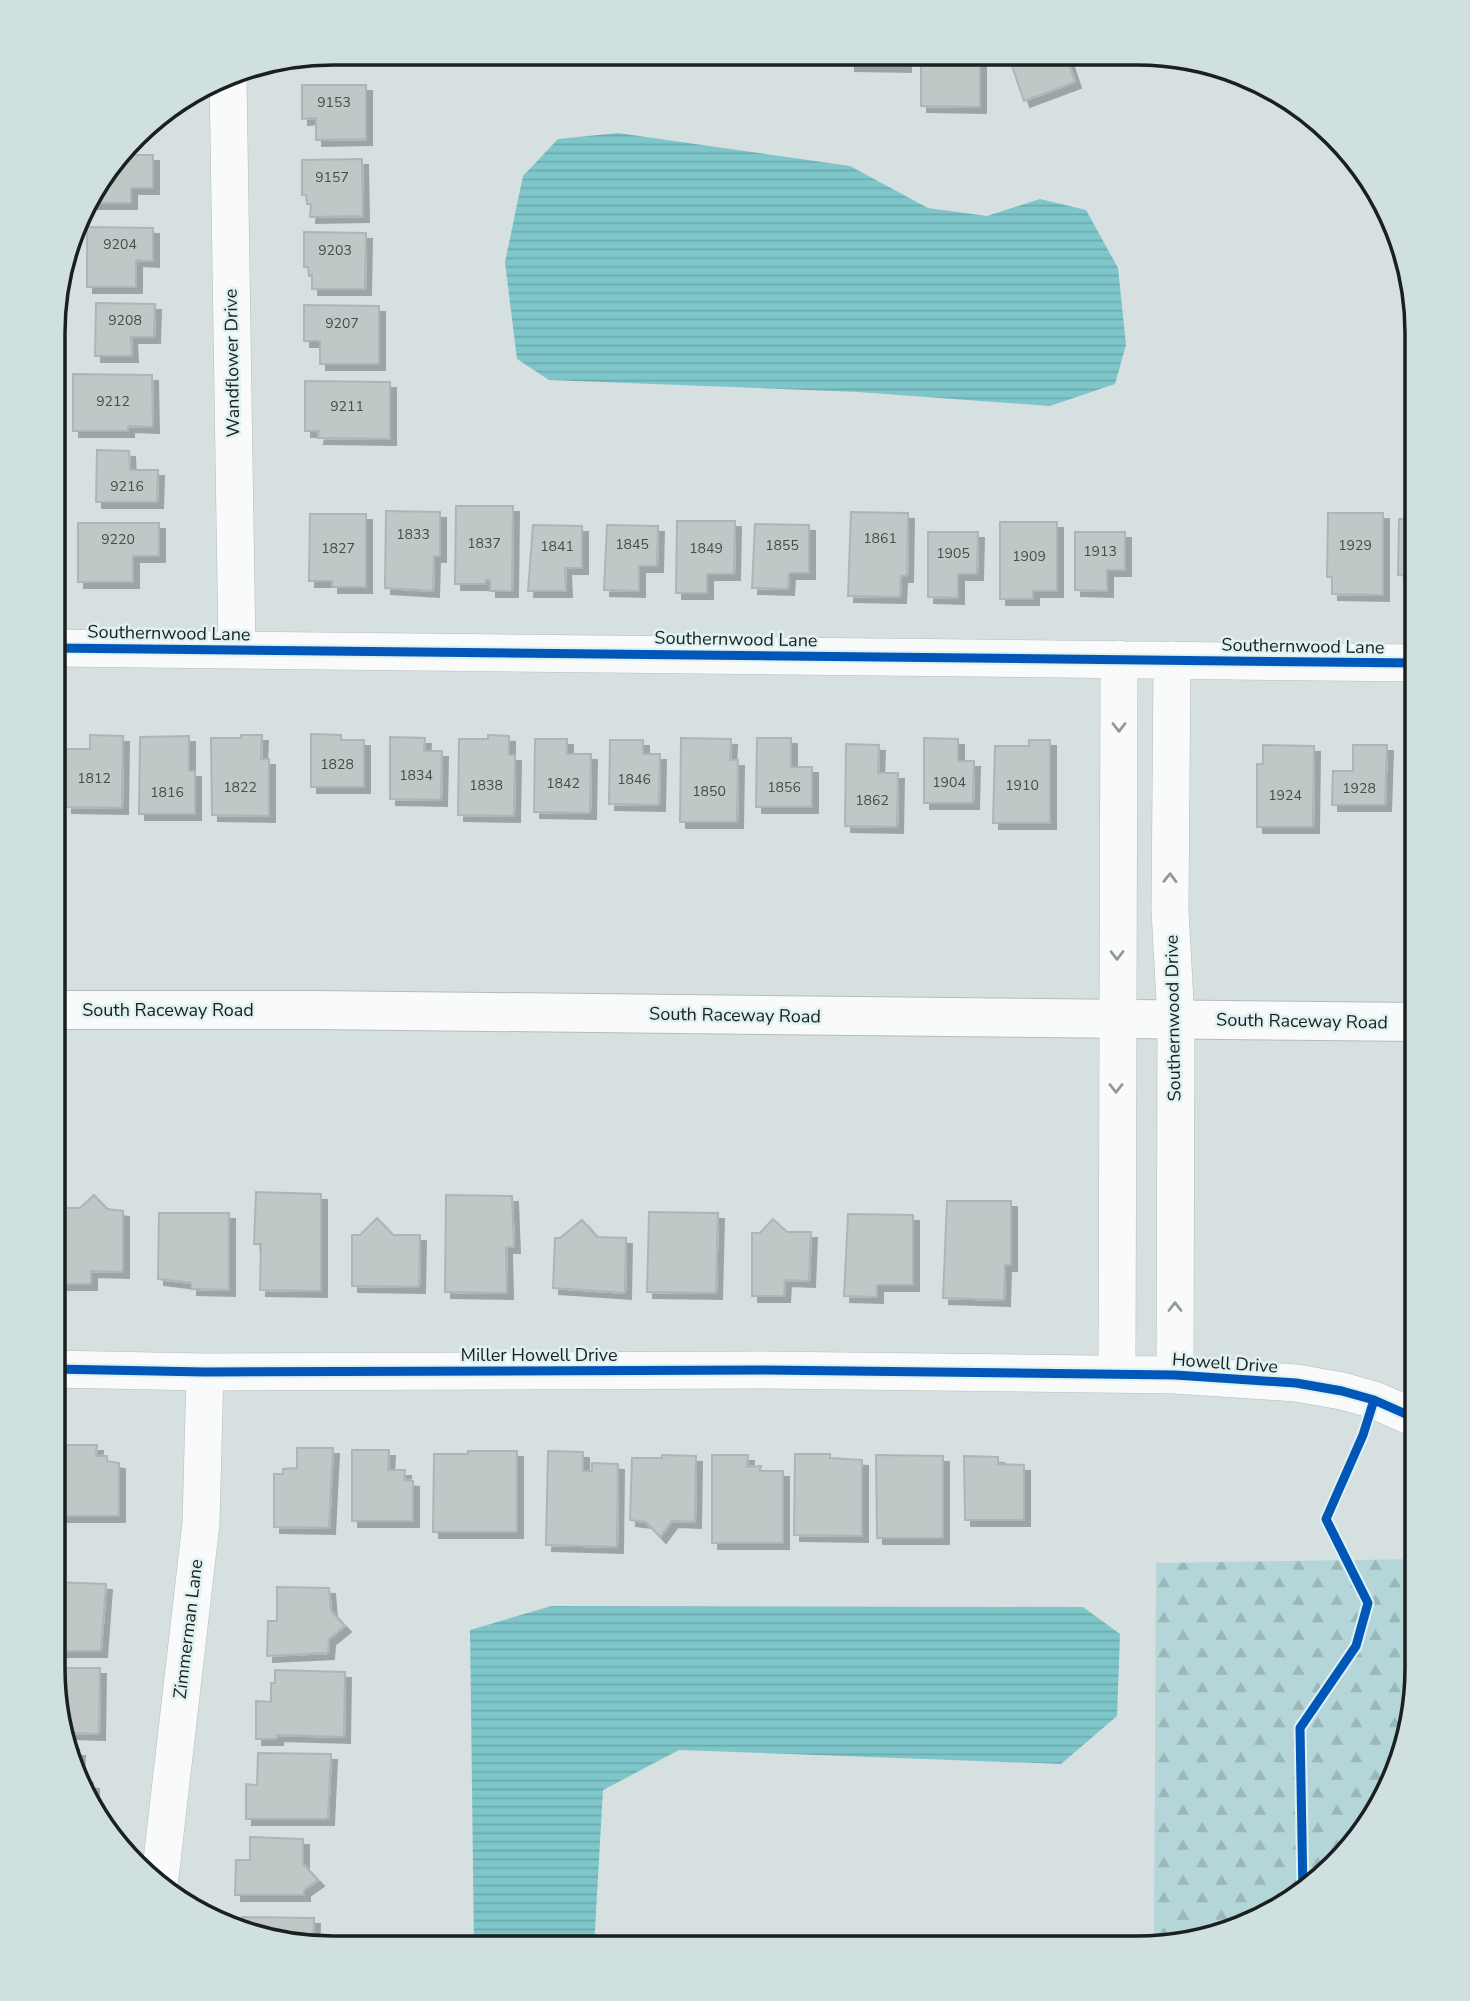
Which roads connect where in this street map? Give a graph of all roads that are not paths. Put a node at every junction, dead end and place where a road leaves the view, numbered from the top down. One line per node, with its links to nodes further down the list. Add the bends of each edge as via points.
1 (228, 86): 3 (street, Wandflower Drive)
2 (65, 648): 3 (street, Southernwood Lane)
3 (237, 650): 4 (street, Southernwood Lane)
4 (1119, 659): 5 (street, Southernwood Lane); 8 (street, one-way to 8)
5 (1172, 660): 6 (street, Southernwood Lane); 9 (street, Southernwood Drive, one-way to 5, via 1170,911)
6 (1405, 663)
7 (65, 1010): 8 (main road, South Raceway Road)
8 (1116, 1019): 9 (main road, South Raceway Road); 13 (street, one-way to 13)
9 (1176, 1020): 10 (main road, South Raceway Road); 15 (street, Southernwood Drive, one-way to 9)
10 (1405, 1022)
11 (65, 1369): 12 (street, Miller Howell Drive)
12 (205, 1372): 14 (street, Miller Howell Drive, via 765,1370); 17 (street, Zimmerman Lane, via 201,1523)
13 (1117, 1374): 14 (street, Howell Drive); 15 (street, Howell Drive)
14 (1024, 1375)
15 (1175, 1375): 16 (street, Howell Drive, via 1296,1383 1342,1391)
16 (1405, 1415)
17 (160, 1873)

